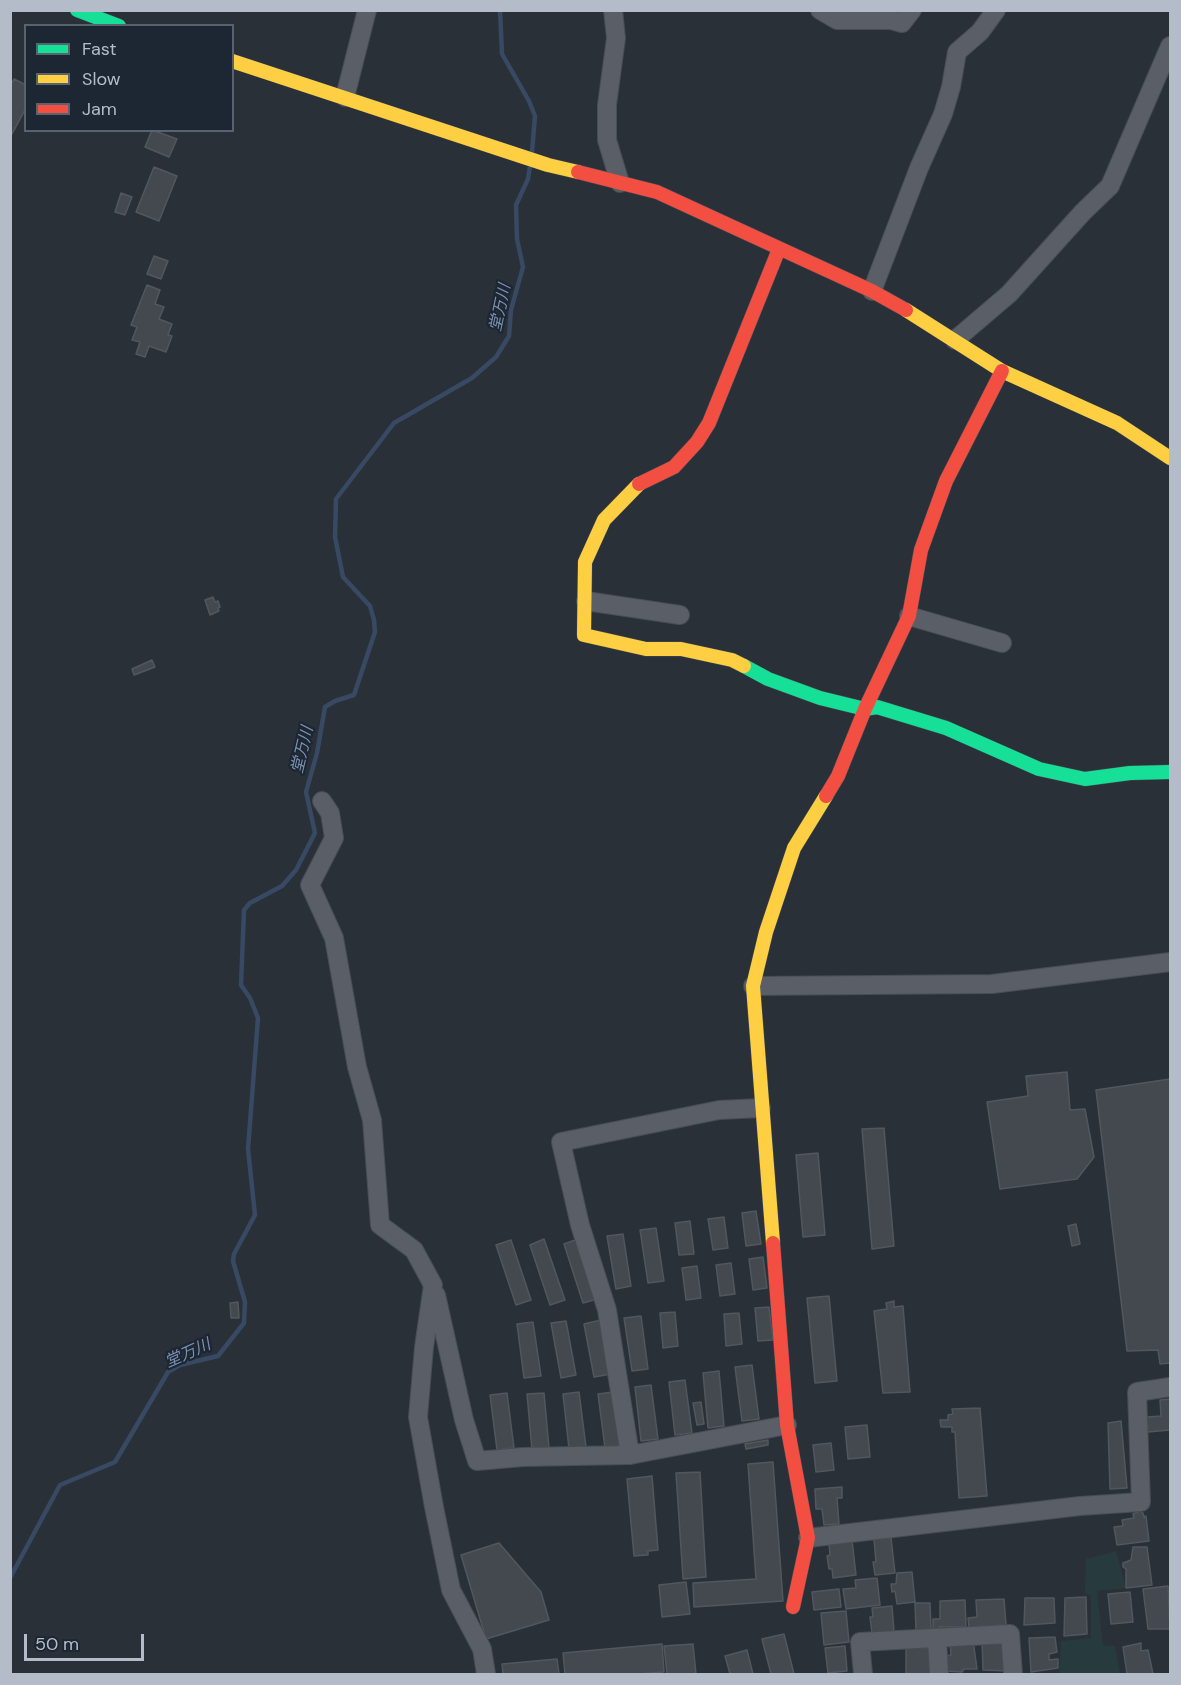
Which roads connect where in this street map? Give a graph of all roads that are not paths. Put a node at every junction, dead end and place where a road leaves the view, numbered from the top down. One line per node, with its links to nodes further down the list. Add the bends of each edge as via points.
1 (77, 10): 7 (street)
2 (367, 10): 10 (street)
3 (613, 10): 11 (street, via 616,38 606,105 607,140)
4 (820, 10): 5 (street, via 837,20 902,23)
5 (912, 10)
6 (996, 10): 13 (street, via 980,32 957,52 943,114)
7 (114, 24)
8 (1170, 46): 14 (street, via 1110,186 1010,294)
9 (234, 63): 10 (street)
10 (345, 97): 11 (street, via 548,165)
11 (620, 183): 12 (street, via 657,192)
12 (779, 249): 13 (street); 17 (street, via 709,423 697,442 674,467 641,482 604,520 585,562)
13 (872, 291): 14 (street)
14 (955, 340): 15 (street)
15 (1002, 370): 16 (street, via 1117,423); 19 (street, via 946,482 921,550)
16 (1170, 458)
17 (586, 601): 18 (street); 21 (street, via 584,635 646,649 681,649 732,660 789,687)
18 (680, 615)
19 (909, 616): 20 (street); 21 (street)
20 (1002, 644)
21 (865, 709): 22 (street, via 877,707 946,728 1039,769 1085,779); 25 (street, via 838,776 794,848)
22 (1170, 772)
23 (322, 801): 27 (street, via 330,813 334,838 309,885 334,938 357,1067 372,1120 380,1225 414,1250)
24 (1170, 962): 25 (street, via 992,984)
25 (753, 986): 26 (street)
26 (761, 1108): 29 (street); 30 (street, via 719,1110 561,1142 580,1225 607,1310)
27 (433, 1285): 30 (street, via 477,1461); 34 (street, via 418,1417 451,1590 482,1649)
28 (1170, 1387): 31 (street, via 1137,1392 1141,1502)
29 (787, 1425): 30 (street); 31 (street)
30 (630, 1455)
31 (808, 1538): 32 (street)
32 (794, 1607)
33 (937, 1638): 35 (street, via 860,1642); 36 (street); 37 (street, via 1010,1634)
34 (486, 1674)
35 (863, 1674)
36 (939, 1674)
37 (1013, 1674)

